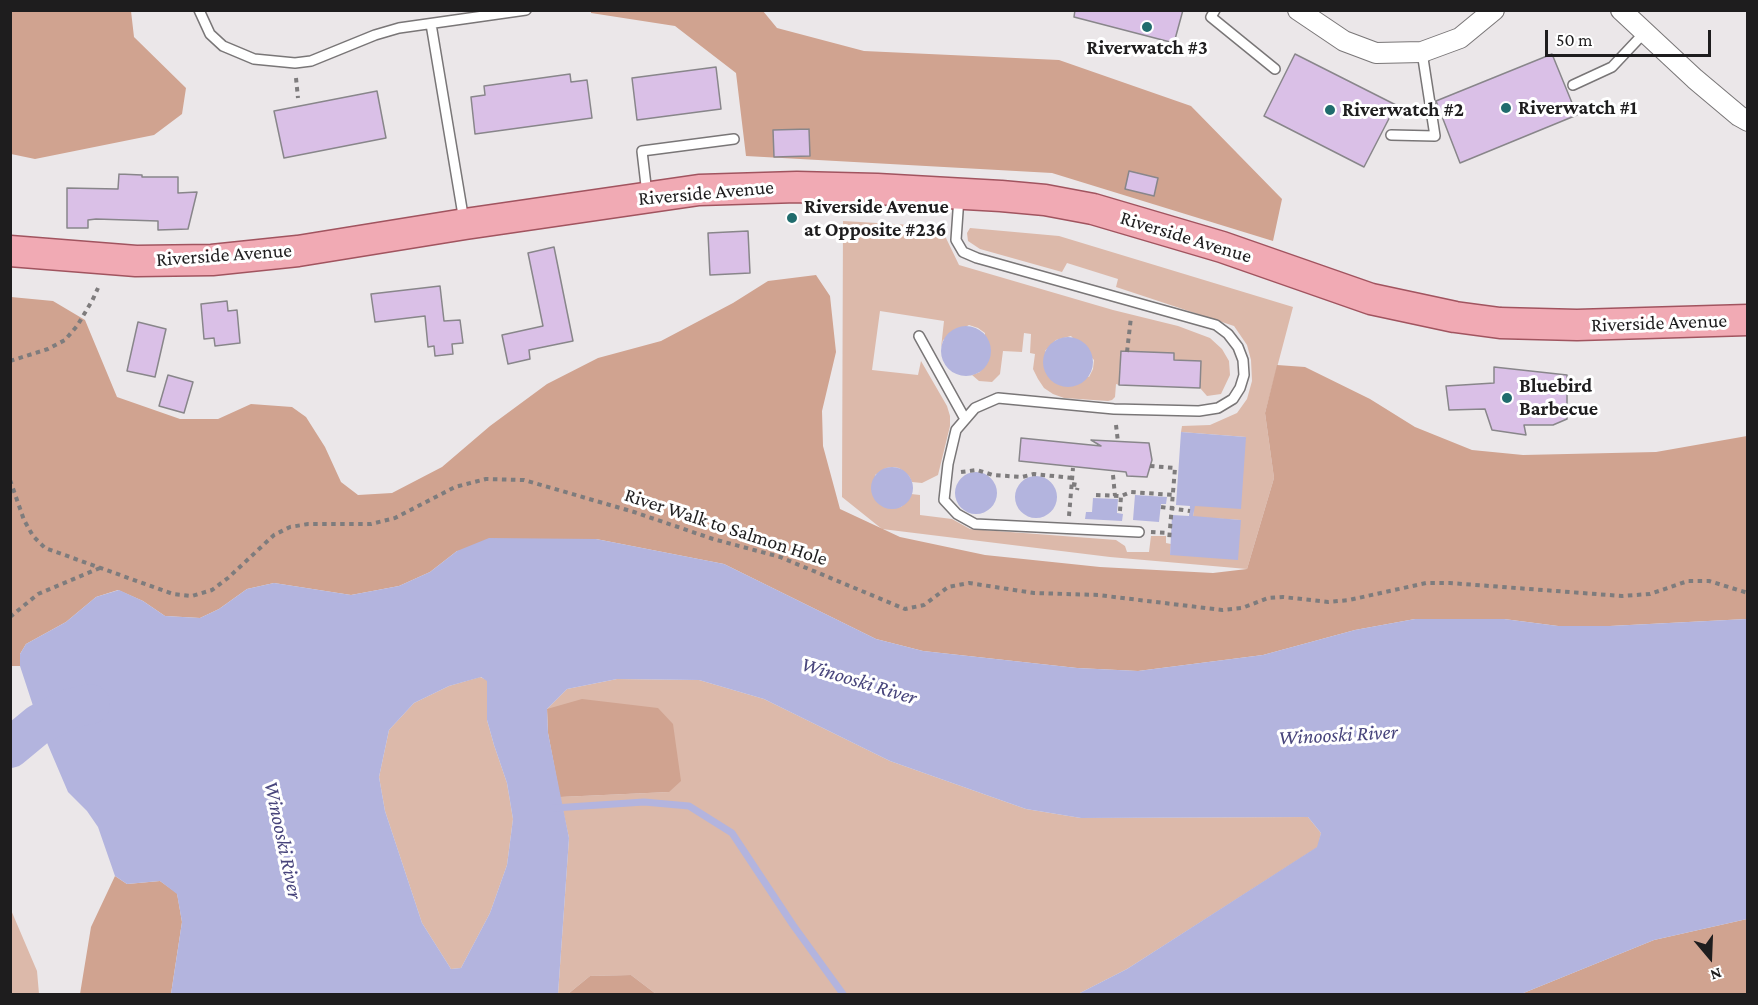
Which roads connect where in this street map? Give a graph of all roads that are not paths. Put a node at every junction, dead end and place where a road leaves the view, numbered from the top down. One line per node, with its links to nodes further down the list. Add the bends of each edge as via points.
1 (199, 10): 7 (lane, via 210,34 223,46 254,58 295,63 399,28)
2 (526, 10): 7 (lane)
3 (1215, 10): 10 (lane, via 1211,17)
4 (1298, 10): 9 (street, via 1344,41 1376,53)
5 (1494, 10): 9 (street, via 1460,38)
6 (1621, 10): 8 (street)
7 (431, 24): 17 (lane)
8 (1645, 32): 11 (lane, via 1612,67); 12 (street)
9 (1422, 52): 13 (lane, via 1435,136)
10 (1275, 69)
11 (1573, 85)
12 (1748, 121)
13 (1390, 135)
14 (734, 139): 16 (lane, via 642,152)
15 (959, 194): 16 (main road, Riverside Avenue, via 742,187); 19 (main road, Riverside Avenue, via 1045,200 1093,209 1371,299 1455,317 1500,323 1577,325); 21 (lane, via 956,240 963,252 1216,325 1238,347 1244,375 1233,399 1218,408 1200,411 1114,409 998,398 975,408)
16 (647, 196): 17 (main road, Riverside Avenue)
17 (465, 224): 18 (main road, Riverside Avenue, via 298,251 212,260 136,261)
18 (10, 251)
19 (1748, 320)
20 (919, 336): 21 (lane)
21 (965, 419): 22 (lane, via 956,430 944,500 957,514 975,524)
22 (1139, 532)

